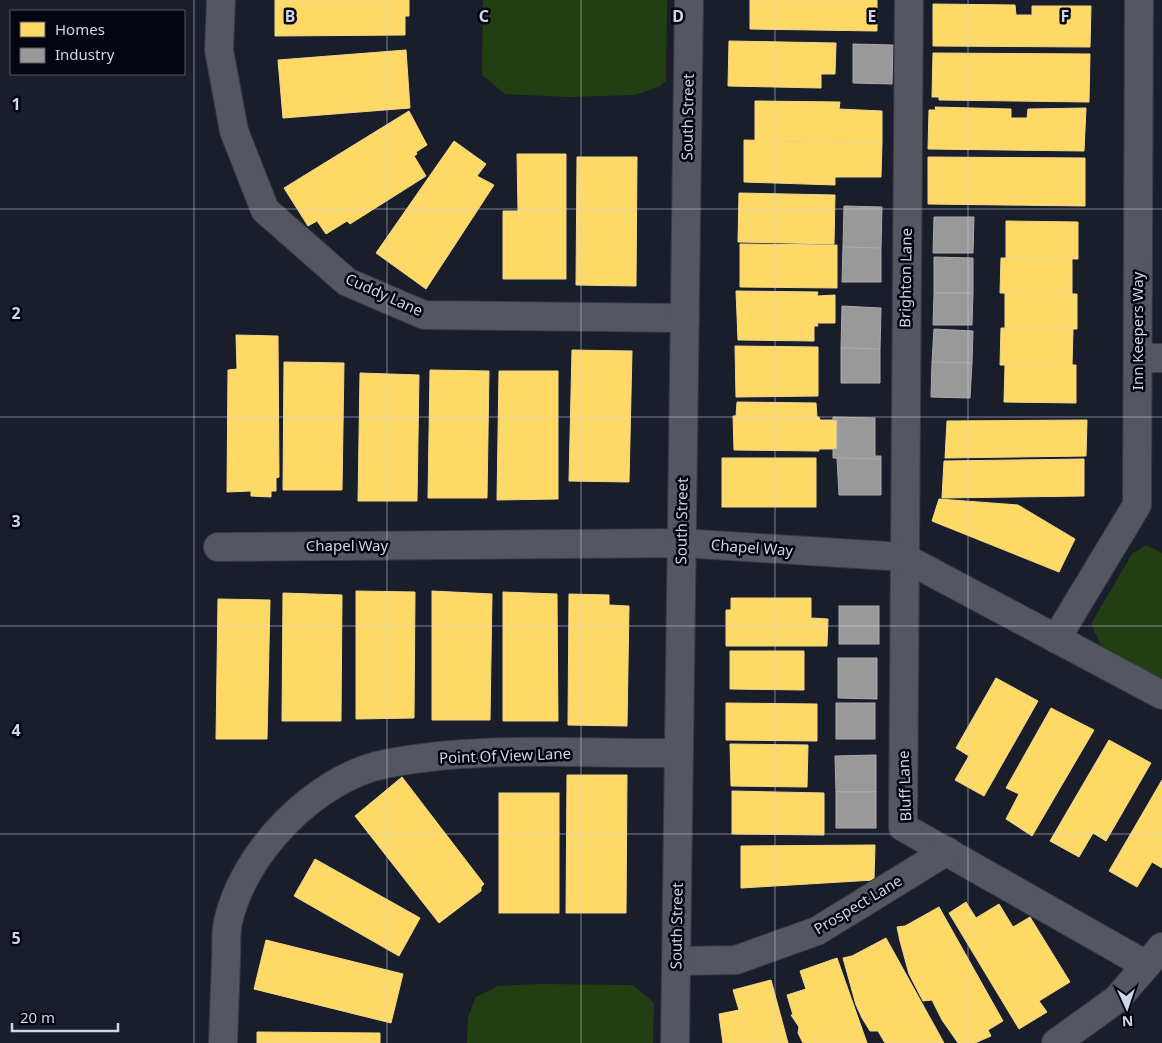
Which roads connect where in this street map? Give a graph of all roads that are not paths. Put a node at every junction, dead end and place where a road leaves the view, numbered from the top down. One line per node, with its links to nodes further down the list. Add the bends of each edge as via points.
1 (221, 0): 5 (street, Cuddy Lane, via 219,50 234,131 265,210 347,282 424,315)
2 (689, 0): 5 (street, South Street)
3 (909, 0): 9 (street, Brighton Lane)
4 (1139, 0): 6 (street, Inn Keepers Way)
5 (685, 318): 7 (street, South Street)
6 (1150, 358): 10 (street, Inn Keepers Way, via 1137,505)
7 (682, 543): 8 (street, Chapel Way); 9 (street, Chapel Way); 12 (street, South Street)
8 (218, 547)
9 (904, 557): 10 (street, Chapel Way); 13 (street, Bluff Lane, via 903,826)
10 (1056, 639): 11 (street, Chapel Way)
11 (1162, 695)
12 (679, 753): 15 (street, South Street); 16 (street, Point Of View Lane, via 484,754 384,764 343,779 272,835 245,876 228,923)
13 (947, 851): 14 (street, Bluff Lane); 15 (street, Prospect Lane, via 817,931 736,960)
14 (1154, 956): 18 (street, via 1117,999)
15 (676, 960): 17 (street, South Street)
16 (223, 1043)
17 (675, 1043)
18 (1056, 1043)

